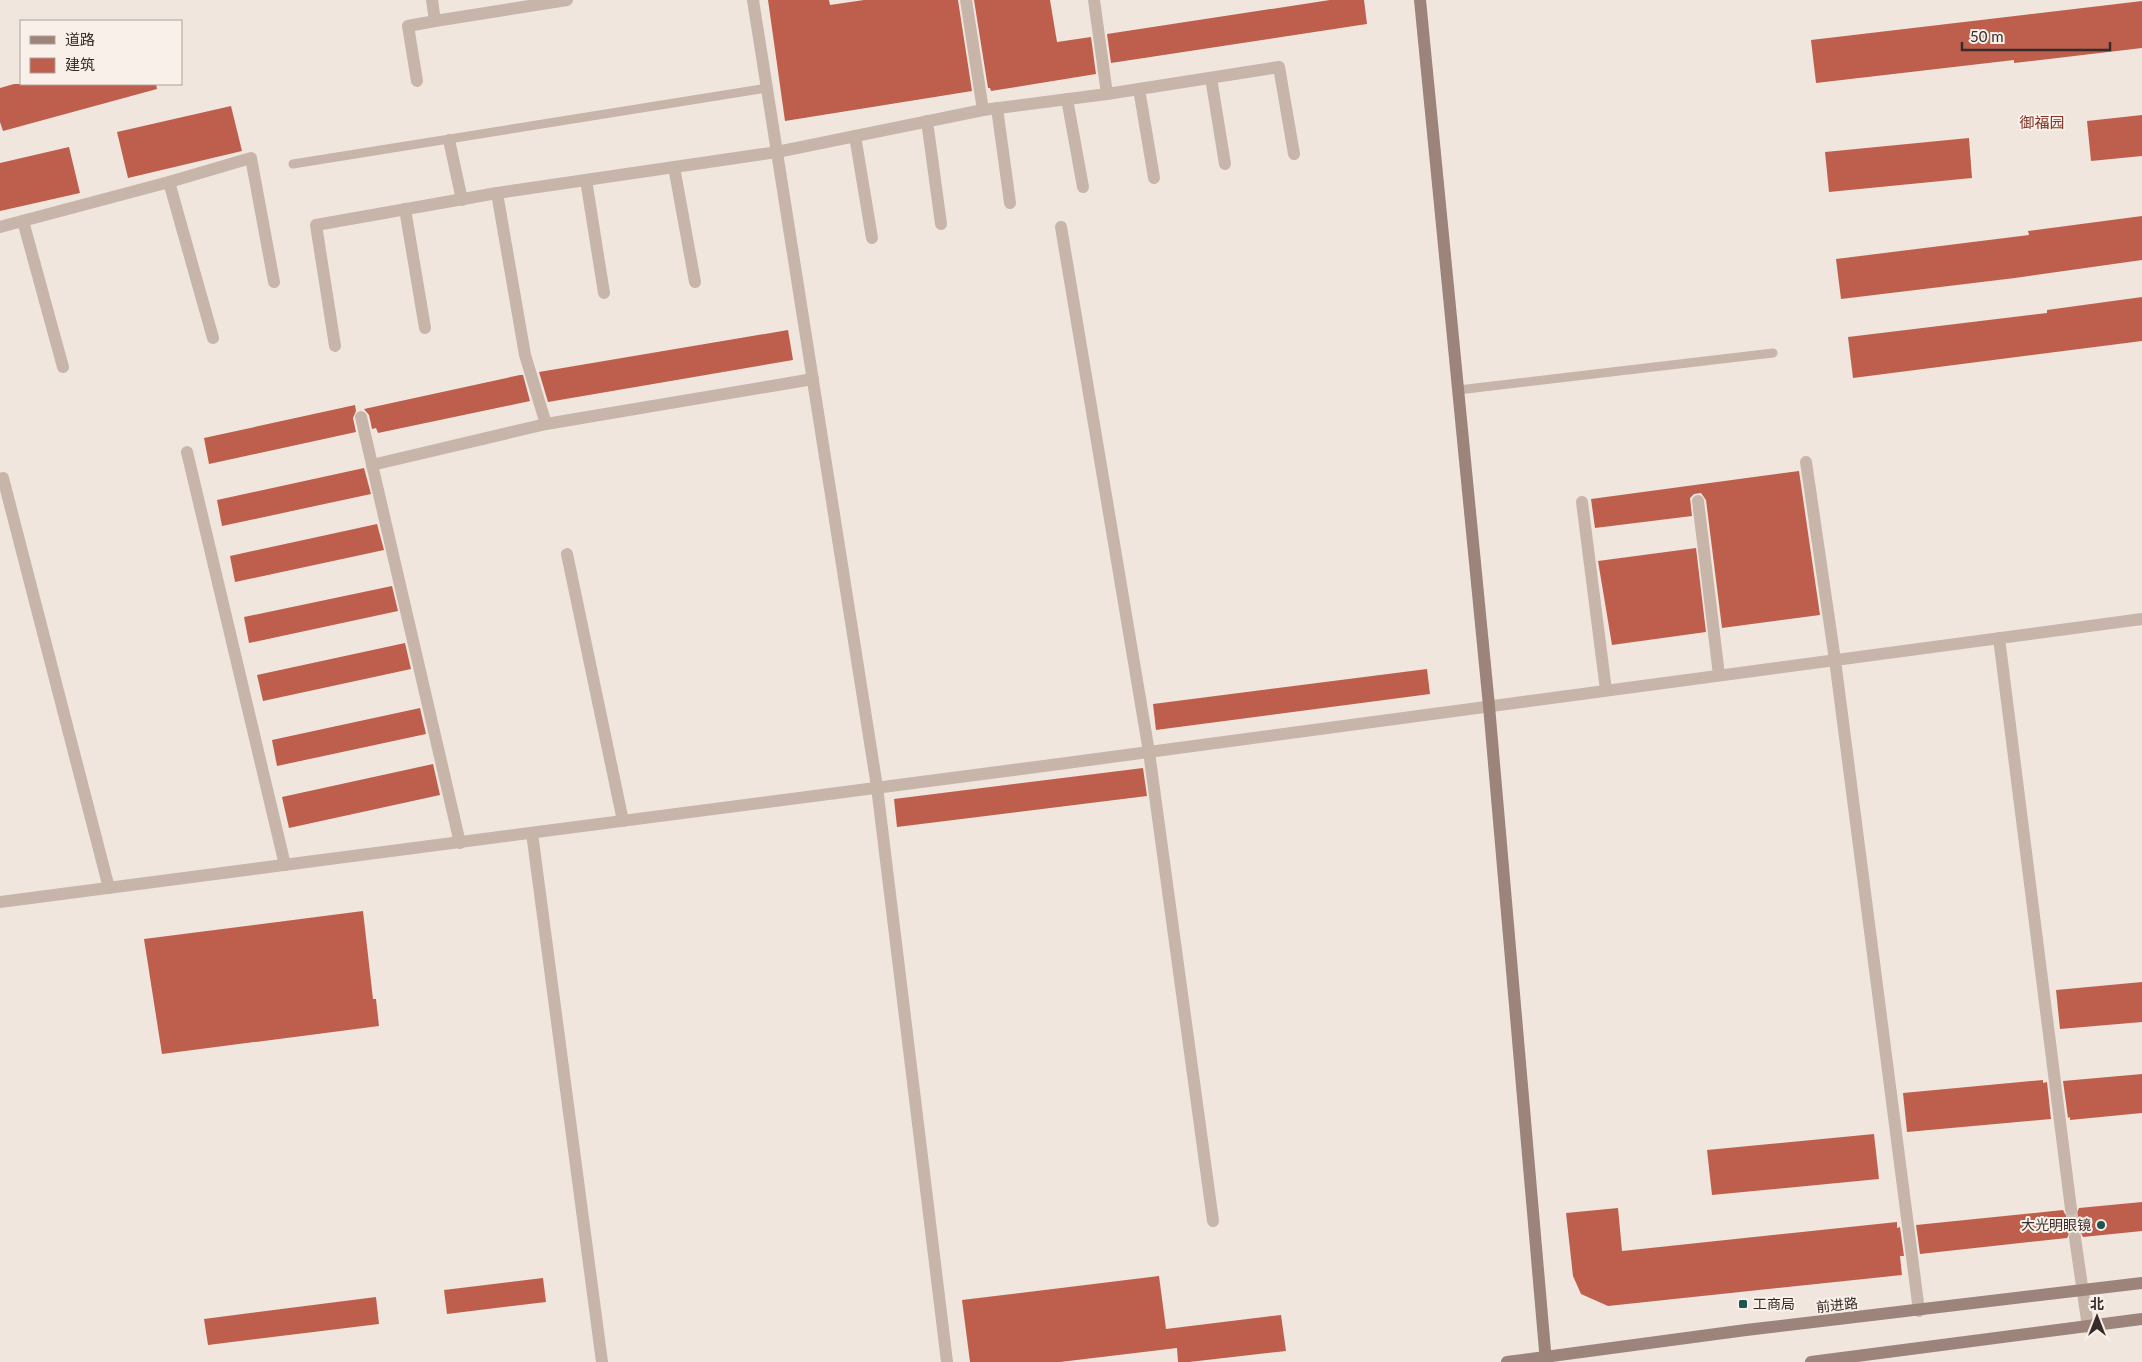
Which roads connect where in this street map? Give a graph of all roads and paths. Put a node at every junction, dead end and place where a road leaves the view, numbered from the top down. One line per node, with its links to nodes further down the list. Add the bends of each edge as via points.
1 (432, 0): 7 (street)
2 (567, 0): 7 (street)
3 (753, 0): 10 (street)
4 (966, 0): 15 (street)
5 (1094, 0): 12 (street)
6 (1420, 0): 46 (street)
7 (436, 21): 9 (street, via 408,26)
8 (1211, 78): 11 (street); 20 (street, via 1279,67); 22 (street)
9 (417, 81)
10 (767, 88): 18 (lane); 19 (street)
11 (1139, 89): 12 (street); 24 (street)
12 (1108, 94): 13 (street)
13 (1067, 99): 14 (street); 27 (street)
14 (998, 108): 15 (street); 30 (street)
15 (983, 110): 16 (street)
16 (927, 121): 17 (street); 33 (street)
17 (856, 136): 19 (street); 36 (street)
18 (449, 140): 21 (lane); 29 (street)
19 (777, 152): 23 (street); 45 (street)
20 (1294, 154)
21 (293, 164)
22 (1225, 164)
23 (674, 167): 25 (street); 38 (street)
24 (1154, 178)
25 (586, 180): 28 (street); 39 (street)
26 (168, 182): 32 (street); 37 (street, via 251,158); 41 (street)
27 (1083, 187)
28 (497, 193): 29 (street); 48 (street, via 526,355)
29 (462, 200): 31 (street)
30 (1010, 203)
31 (405, 209): 40 (street); 42 (street, via 316,225)
32 (22, 221): 34 (street); 44 (street)
33 (941, 224)
34 (0, 227)
35 (1061, 227): 62 (street)
36 (872, 238)
37 (274, 282)
38 (694, 282)
39 (604, 293)
40 (425, 328)
41 (213, 338)
42 (335, 346)
43 (1773, 353): 46 (lane)
44 (63, 367)
45 (813, 379): 48 (street); 63 (street)
46 (1458, 390): 61 (street)
47 (361, 416): 51 (street)
48 (546, 424): 51 (street)
49 (187, 452): 67 (street)
50 (1806, 462): 58 (street)
51 (372, 465): 66 (street)
52 (3, 478): 68 (street)
53 (1698, 501): 59 (street)
54 (1582, 502): 60 (street)
55 (567, 554): 64 (street)
56 (2142, 619): 57 (street)
57 (1999, 638): 58 (street); 70 (street)
58 (1834, 660): 59 (street); 75 (street)
59 (1719, 675): 60 (street)
60 (1606, 690): 61 (street)
61 (1490, 706): 62 (street); 78 (street)
62 (1149, 752): 63 (street); 71 (street)
63 (877, 787): 64 (street); 80 (street)
64 (623, 821): 65 (street)
65 (532, 833): 66 (street); 79 (street)
66 (460, 843): 67 (street)
67 (285, 865): 68 (street)
68 (110, 888): 69 (street)
69 (0, 902)
70 (2071, 1209)
71 (1213, 1220)
72 (2075, 1238): 74 (street)
73 (2142, 1283): 74 (street, 前进路)
74 (2083, 1290): 75 (street, 前进路); 77 (street)
75 (1919, 1311): 78 (street, 前进路, via 1746,1330)
76 (2142, 1319): 77 (street)
77 (2088, 1327): 82 (street)
78 (1546, 1359): 81 (street, 前进路)
79 (602, 1362)
80 (947, 1362)
81 (1507, 1362)
82 (1811, 1362)

